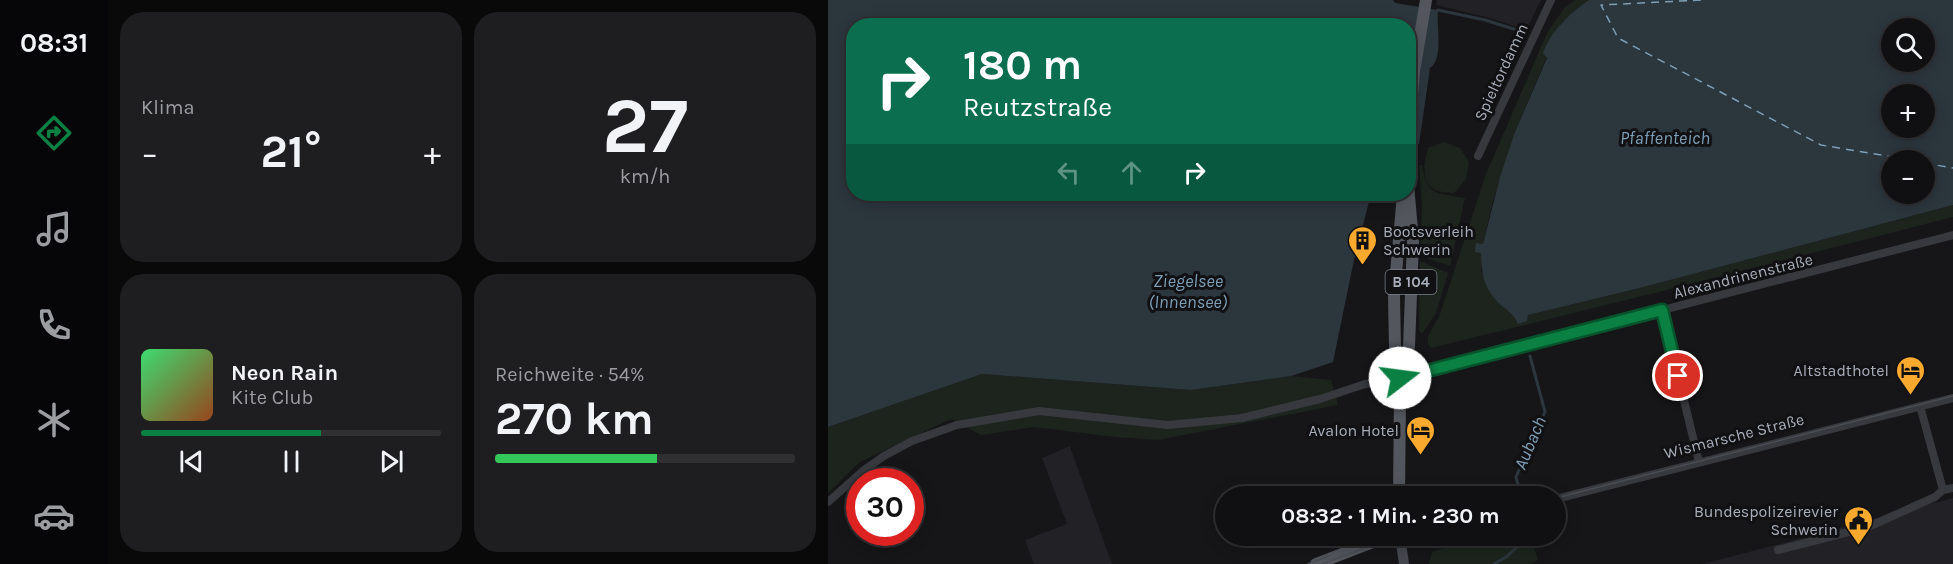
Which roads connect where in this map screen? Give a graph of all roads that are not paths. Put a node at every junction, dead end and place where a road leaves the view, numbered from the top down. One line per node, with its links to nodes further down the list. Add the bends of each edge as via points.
1 (1551, 0): 4 (street, Spieltordamm)
2 (1426, 3): 3 (main road)
3 (1416, 60)
4 (1478, 156)
5 (1402, 201): 9 (main road, B 104, via 1394,296)
6 (1409, 201): 9 (main road, B 104, via 1413,241 1408,347)
7 (1953, 235): 8 (street, Alexandrinenstraße)
8 (1662, 310): 9 (street, Alexandrinenstraße); 12 (street)
9 (1400, 378): 13 (main road, B 104); 17 (street, Alexandrinenstraße, via 1242,418 1168,425 1039,411 957,425 884,456)
10 (1953, 398): 11 (street, Wismarsche Straße)
11 (1920, 406): 12 (street, Wismarsche Straße); 15 (street)
12 (1700, 462): 16 (street, Wismarsche Straße)
13 (1399, 486)
14 (1953, 488): 15 (street)
15 (1943, 490): 20 (street, via 1868,526)
16 (1566, 496)
17 (828, 502)
18 (1363, 546): 21 (main road)
19 (1401, 546): 22 (street)
20 (1778, 550)
21 (1316, 564)
22 (1404, 564)

